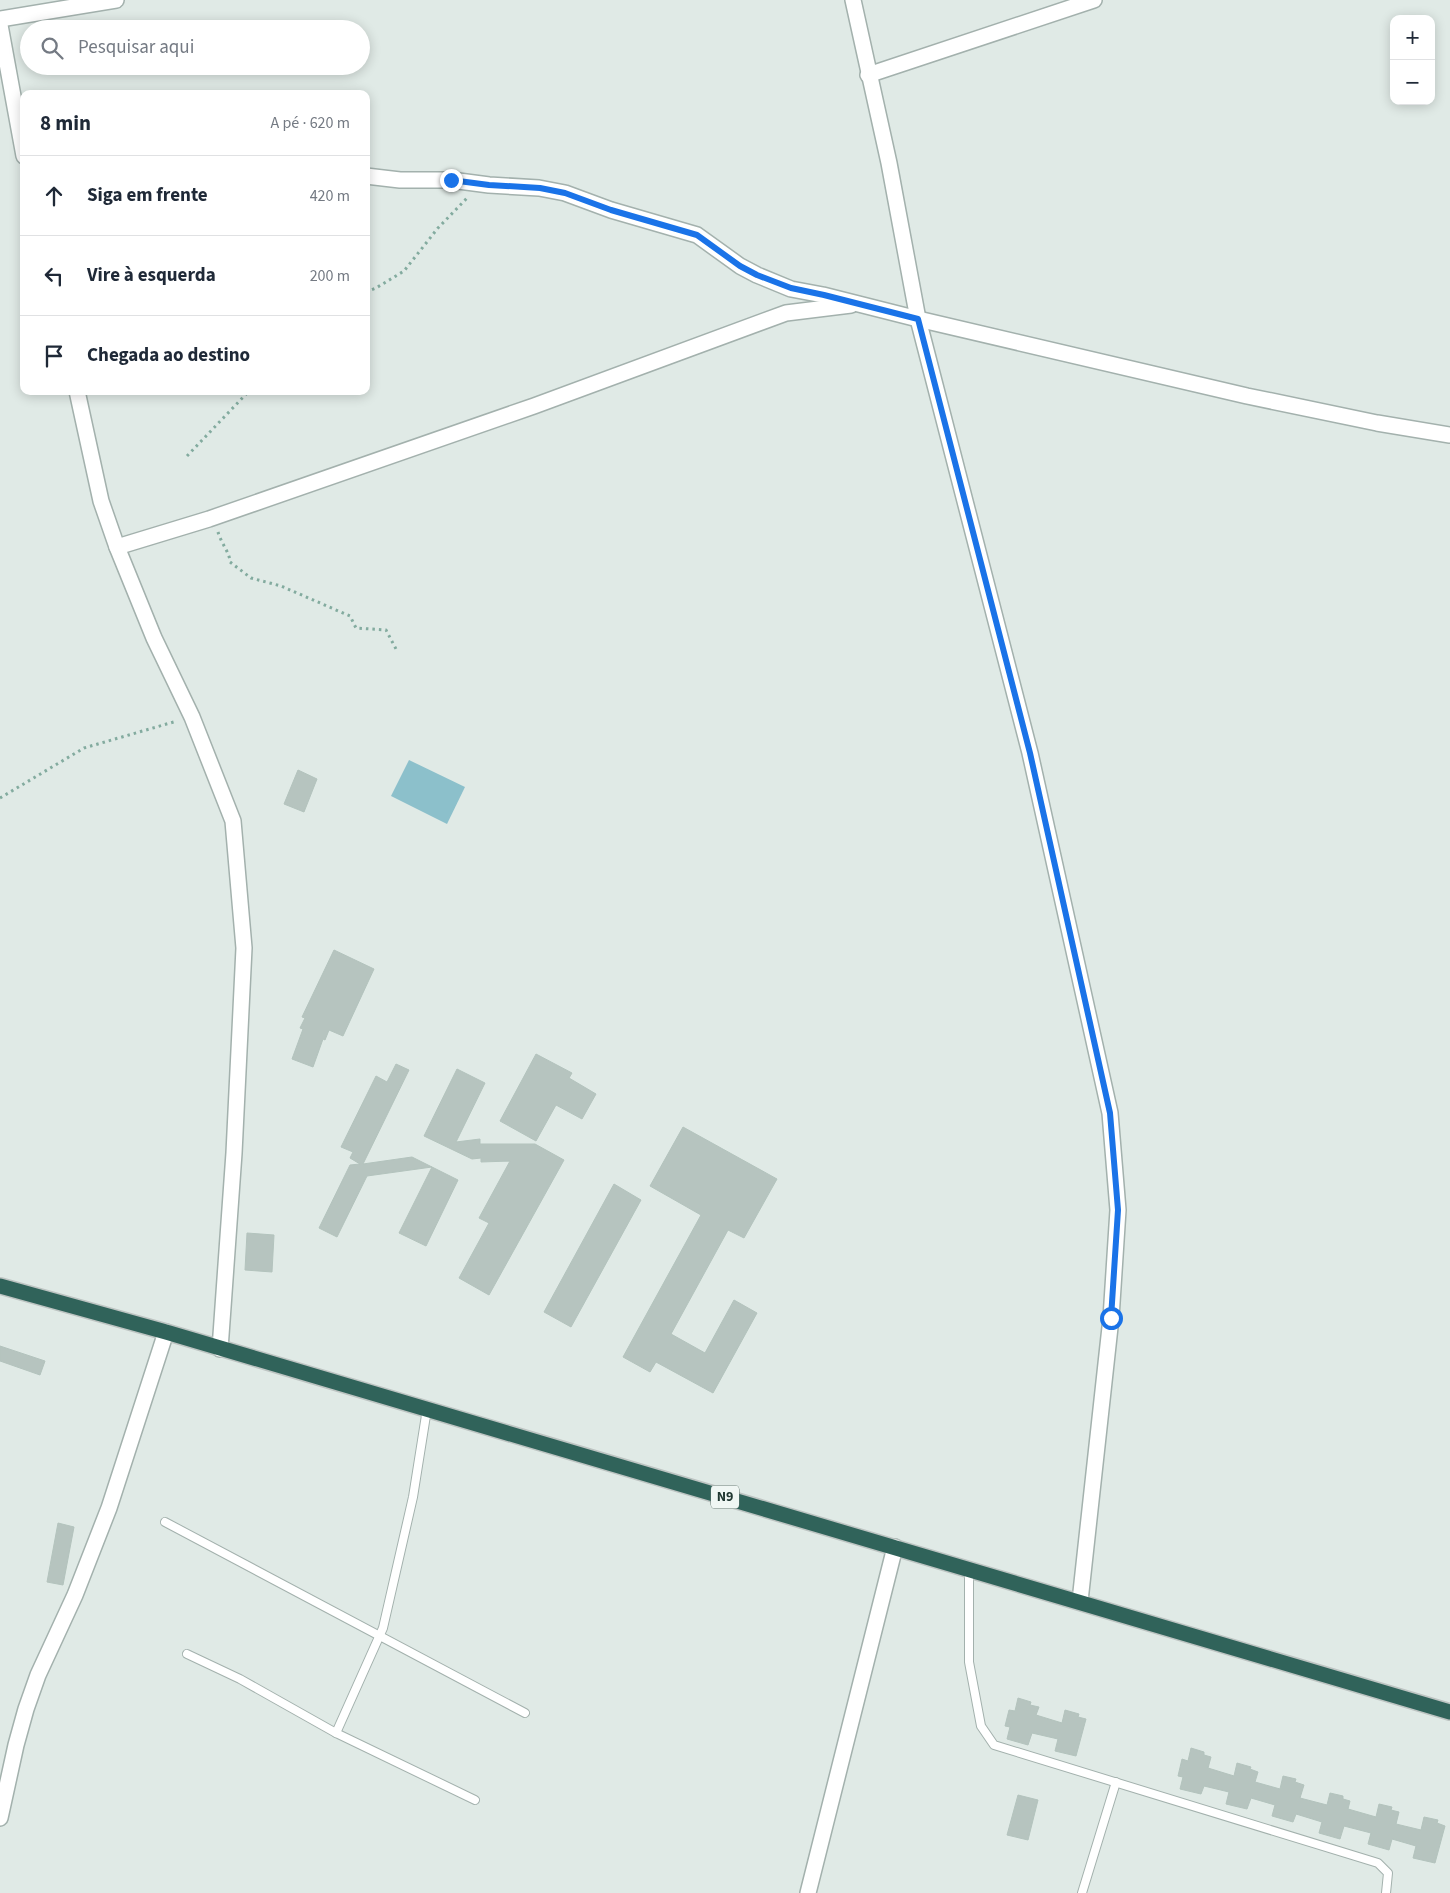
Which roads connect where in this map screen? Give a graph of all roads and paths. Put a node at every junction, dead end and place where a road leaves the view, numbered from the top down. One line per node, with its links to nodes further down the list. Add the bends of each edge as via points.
1 (116, 0): 4 (street)
2 (853, 0): 6 (street)
3 (1094, 0): 6 (street)
4 (0, 19)
5 (0, 25): 7 (street)
6 (868, 75): 12 (street, via 889,163)
7 (20, 134)
8 (370, 176): 9 (street)
9 (489, 185): 10 (path, via 468,196 404,271); 11 (street, via 565,193 611,210 684,230 697,235 757,275 791,288)
10 (370, 290)
11 (858, 304): 12 (street); 17 (street, via 786,313 534,406)
12 (918, 319): 15 (street, via 1247,396); 29 (street, via 1030,753 1110,1113 1117,1229 1111,1318)
13 (78, 395): 18 (street, via 102,501)
14 (245, 395): 16 (path)
15 (1450, 435)
16 (187, 456)
17 (210, 519): 18 (street); 19 (path, via 230,555 230,562 251,578 281,586 350,616 356,628 386,630)
18 (117, 547): 20 (street, via 154,638)
19 (396, 649)
20 (192, 717): 21 (path, via 84,748); 24 (street, via 233,820 244,948)
21 (0, 798)
22 (0, 1286): 23 (highway, N9)
23 (166, 1332): 24 (highway, N9); 37 (street, via 109,1508 26,1709)
24 (220, 1349): 25 (highway, N9)
25 (427, 1409): 27 (highway, N9); 30 (lane, via 413,1497)
26 (165, 1522): 30 (lane)
27 (895, 1547): 28 (highway, N9); 38 (street)
28 (969, 1569): 29 (highway, N9); 35 (lane, via 969,1662 981,1726 994,1744)
29 (1080, 1601): 32 (highway, N9)
30 (380, 1636): 33 (lane); 34 (lane)
31 (187, 1654): 34 (lane, via 240,1679)
32 (1450, 1712)
33 (525, 1713)
34 (336, 1733): 36 (lane)
35 (1116, 1782): 39 (lane); 40 (lane, via 1378,1863 1388,1873)
36 (475, 1800)
37 (0, 1818)
38 (808, 1893)
39 (1082, 1893)
40 (1386, 1893)

